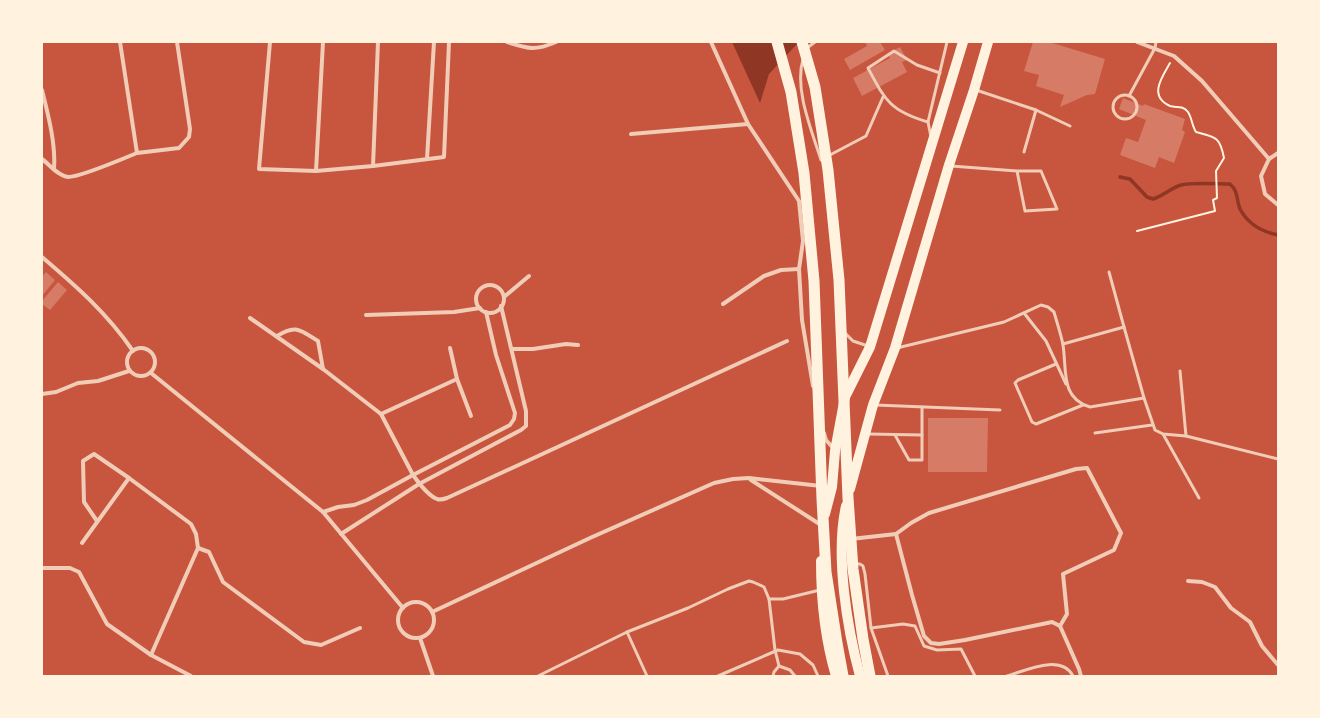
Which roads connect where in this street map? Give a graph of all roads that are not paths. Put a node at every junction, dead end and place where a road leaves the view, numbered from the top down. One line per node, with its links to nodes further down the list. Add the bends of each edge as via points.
1 (120, 42): 32 (street)
2 (177, 42): 32 (street, via 189,137 179,148)
3 (270, 42): 41 (street, via 259,168)
4 (323, 42): 41 (street)
5 (378, 42): 39 (street)
6 (434, 42): 35 (street)
7 (449, 42): 35 (street, via 444,157)
8 (508, 42): 9 (street, via 541,48)
9 (556, 42)
10 (711, 42): 27 (street)
11 (777, 42): 131 (highway, via 791,92 804,173 814,281 826,572)
12 (802, 42): 133 (highway, via 815,87 828,170 839,280 852,569)
13 (815, 42): 36 (lane, via 806,49 800,69 803,101)
14 (947, 42): 20 (lane)
15 (988, 42): 22 (highway)
16 (1137, 42): 19 (street)
17 (1156, 42): 19 (lane)
18 (962, 43): 30 (highway)
19 (1154, 48): 24 (lane); 37 (street, via 1174,56 1202,81)
20 (940, 73): 23 (lane, via 917,65 894,51 868,68); 26 (lane)
21 (42, 90): 40 (street, via 55,159)
22 (974, 90): 25 (lane); 38 (highway)
23 (883, 96): 26 (lane, via 898,110); 36 (lane, via 866,136)
24 (1129, 96): 24 (lane, via 1137,106 1136,113 1131,118 1118,117 1113,105 1116,99 1122,95)
25 (1036, 110): 28 (lane); 31 (lane)
26 (928, 122): 30 (lane)
27 (748, 124): 29 (street); 45 (street, via 798,201 803,241)
28 (1070, 126)
29 (631, 134)
30 (933, 144): 63 (highway)
31 (1024, 152)
32 (137, 153): 40 (street, via 68,177)
33 (1278, 153): 37 (street)
34 (42, 159): 40 (street)
35 (427, 159): 39 (street)
36 (821, 159): 47 (lane, via 825,171 832,229)
37 (1269, 159): 43 (street, via 1261,176 1265,194)
38 (949, 165): 42 (lane); 65 (highway)
39 (373, 166): 41 (street)
40 (54, 168)
41 (316, 171)
42 (1017, 171): 42 (lane, via 1025,211 1058,209 1041,171)
43 (1278, 205)
44 (42, 257): 67 (street, via 82,291 119,331)
45 (799, 269): 50 (street, via 781,270 764,276); 90 (street, via 802,320 809,367 822,429 826,440)
46 (1109, 272): 58 (lane)
47 (834, 273)
48 (529, 276): 49 (street)
49 (504, 297): 51 (street); 52 (street, via 501,290 494,285 483,287 476,296)
50 (723, 304)
51 (501, 306): 53 (street, via 495,312); 66 (street)
52 (480, 308): 53 (street); 55 (street, via 454,312)
53 (486, 312): 92 (street, via 496,355 515,413 514,419 510,425)
54 (1024, 313): 61 (lane, via 1040,305 1052,309); 65 (lane, via 1004,322); 68 (lane, via 1046,342)
55 (366, 315)
56 (836, 316): 63 (lane, via 840,329 853,341)
57 (250, 318): 59 (street)
58 (1124, 327): 61 (lane); 76 (lane)
59 (277, 336): 69 (street); 69 (street, via 286,330 298,329 318,341)
60 (787, 342): 95 (street, via 447,498 434,498)
61 (1063, 344): 74 (lane)
62 (578, 345): 66 (street)
63 (870, 347): 90 (highway, via 844,397)
64 (450, 348): 73 (street)
65 (895, 348): 77 (highway)
66 (512, 349): 95 (street, via 526,411 526,426)
67 (133, 351): 70 (street, via 127,360); 72 (street, via 143,348 152,353 156,364)
68 (1056, 364): 74 (lane); 78 (lane, via 1015,383 1032,422 1036,424)
69 (323, 369): 81 (street)
70 (129, 370): 72 (street, via 135,376 142,377); 75 (street)
71 (1180, 371): 89 (lane)
72 (151, 373): 98 (street)
73 (457, 379): 81 (street); 82 (street)
74 (1068, 388): 78 (lane, via 1071,395)
75 (42, 394)
76 (1144, 398): 78 (lane, via 1090,407); 83 (lane)
77 (873, 405): 79 (lane); 85 (highway)
78 (1083, 405)
79 (922, 407): 80 (lane); 88 (lane)
80 (1000, 410)
81 (381, 414): 92 (street)
82 (471, 416)
83 (1152, 425): 84 (lane); 86 (lane)
84 (1095, 433)
85 (865, 434): 87 (lane); 103 (highway, via 852,476)
86 (1163, 434): 89 (lane); 97 (lane)
87 (895, 435): 88 (lane); 88 (lane, via 909,460 922,460)
88 (922, 435)
89 (1186, 436): 91 (lane)
90 (835, 451): 96 (highway)
91 (1278, 459)
92 (412, 475): 95 (street); 98 (street, via 367,500)
93 (129, 478): 99 (street); 99 (street, via 94,454 83,460 84,502); 105 (street, via 191,524)
94 (749, 478): 96 (street); 100 (street); 112 (street, via 714,483)
95 (419, 484): 101 (street)
96 (832, 487): 100 (highway)
97 (1199, 498)
98 (323, 512): 101 (street)
99 (97, 521): 104 (street)
100 (823, 526): 109 (highway)
101 (341, 534): 111 (street)
102 (896, 535): 103 (street); 113 (street, via 924,636 931,643 965,640 1052,622); 113 (street, via 928,513 1086,468 1121,534 1114,550 1063,574 1067,614)
103 (841, 539): 132 (highway, via 849,626)
104 (82, 543)
105 (198, 548): 114 (street, via 210,552 223,582 304,642 321,645); 119 (street)
106 (42, 568): 119 (street, via 70,568 79,572 107,624)
107 (851, 576): 115 (lane, via 857,564 862,565)
108 (1188, 581): 120 (street, via 1202,582 1215,587 1231,608 1250,622 1262,646)
109 (821, 590): 110 (lane, via 783,599); 130 (highway)
110 (769, 599): 116 (lane, via 764,587 749,581); 118 (lane)
111 (403, 608): 112 (street, via 410,603 419,602 427,605); 117 (street, via 398,619 402,631 407,636)
112 (432, 612): 117 (street, via 432,628)
113 (1060, 626): 138 (street)
114 (360, 628)
115 (871, 628): 134 (lane); 135 (lane, via 903,624 915,626 924,646 937,650 962,649)
116 (627, 632): 124 (lane); 125 (lane)
117 (420, 638): 123 (street)
118 (775, 650): 121 (lane); 126 (lane); 129 (lane, via 800,654 813,666)
119 (151, 655): 122 (street)
120 (1278, 665)
121 (779, 666): 127 (lane); 128 (lane, via 790,670)
122 (191, 676)
123 (433, 676)
124 (538, 676)
125 (647, 676)
126 (718, 676)
127 (773, 676)
128 (794, 676)
129 (818, 676)
130 (836, 676)
131 (844, 676)
132 (860, 676)
133 (870, 676)
134 (888, 676)
135 (975, 676)
136 (1007, 676): 137 (lane, via 1056,664 1063,666)
137 (1073, 676)
138 (1081, 676)

